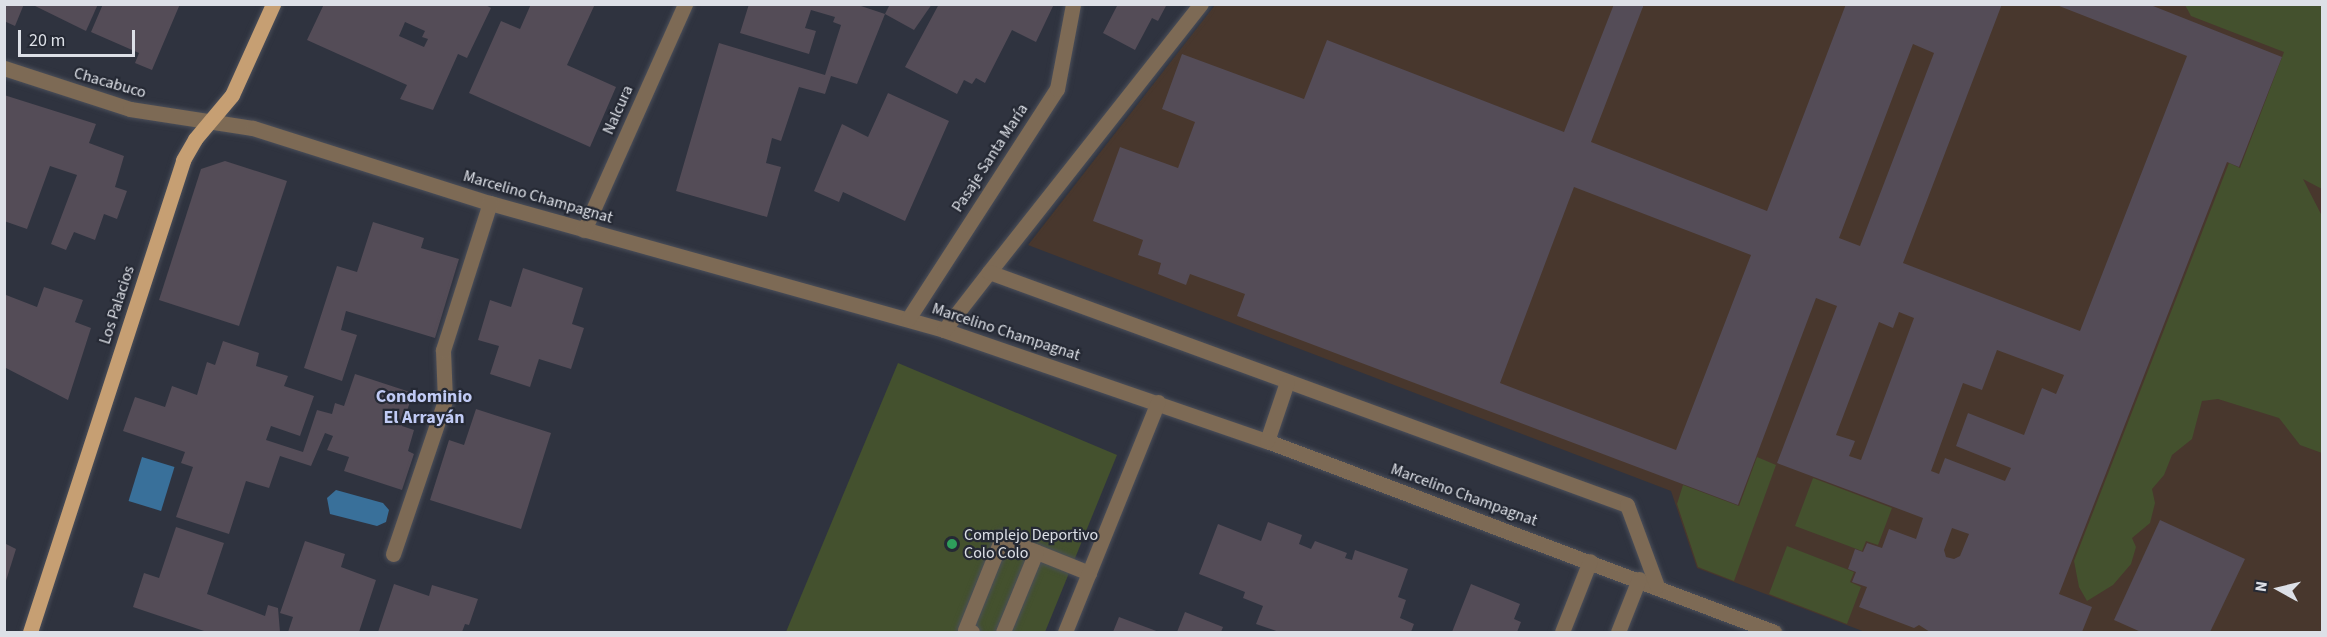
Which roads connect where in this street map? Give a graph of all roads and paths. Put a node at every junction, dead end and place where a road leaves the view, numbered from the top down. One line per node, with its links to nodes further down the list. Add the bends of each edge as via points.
1 (273, 4): 6 (main road, Los Palacios, via 241,80)
2 (685, 4): 8 (street, Nalcura)
3 (1073, 4): 10 (street, Pasaje Santa María, via 1057,89)
4 (1201, 4): 9 (street)
5 (4, 68): 6 (street, Chacabuco, via 130,109)
6 (209, 122): 7 (street, Marcelino Champagnat, via 253,128); 21 (main road, Los Palacios, via 183,160)
7 (490, 203): 8 (street, Marcelino Champagnat); 16 (street, via 443,350 445,400)
8 (584, 230): 10 (street, Marcelino Champagnat)
9 (989, 272): 11 (street); 12 (street)
10 (908, 319): 11 (street, Marcelino Champagnat)
11 (944, 330): 13 (street, Marcelino Champagnat)
12 (1287, 382): 14 (street); 20 (street, via 1627,505)
13 (1158, 402): 14 (street, Marcelino Champagnat); 18 (street)
14 (1267, 441): 17 (street, Marcelino Champagnat)
15 (1036, 552): 18 (street); 22 (street, via 1002,538 965,630); 23 (street)
16 (393, 554)
17 (1590, 561): 19 (street, Marcelino Champagnat); 25 (street)
18 (1089, 573): 24 (street)
19 (1639, 579): 20 (street, Marcelino Champagnat); 26 (street)
20 (1657, 586): 27 (street, Marcelino Champagnat)
21 (30, 633)
22 (972, 633)
23 (1003, 633)
24 (1065, 633)
25 (1562, 633)
26 (1618, 633)
27 (1774, 633)

